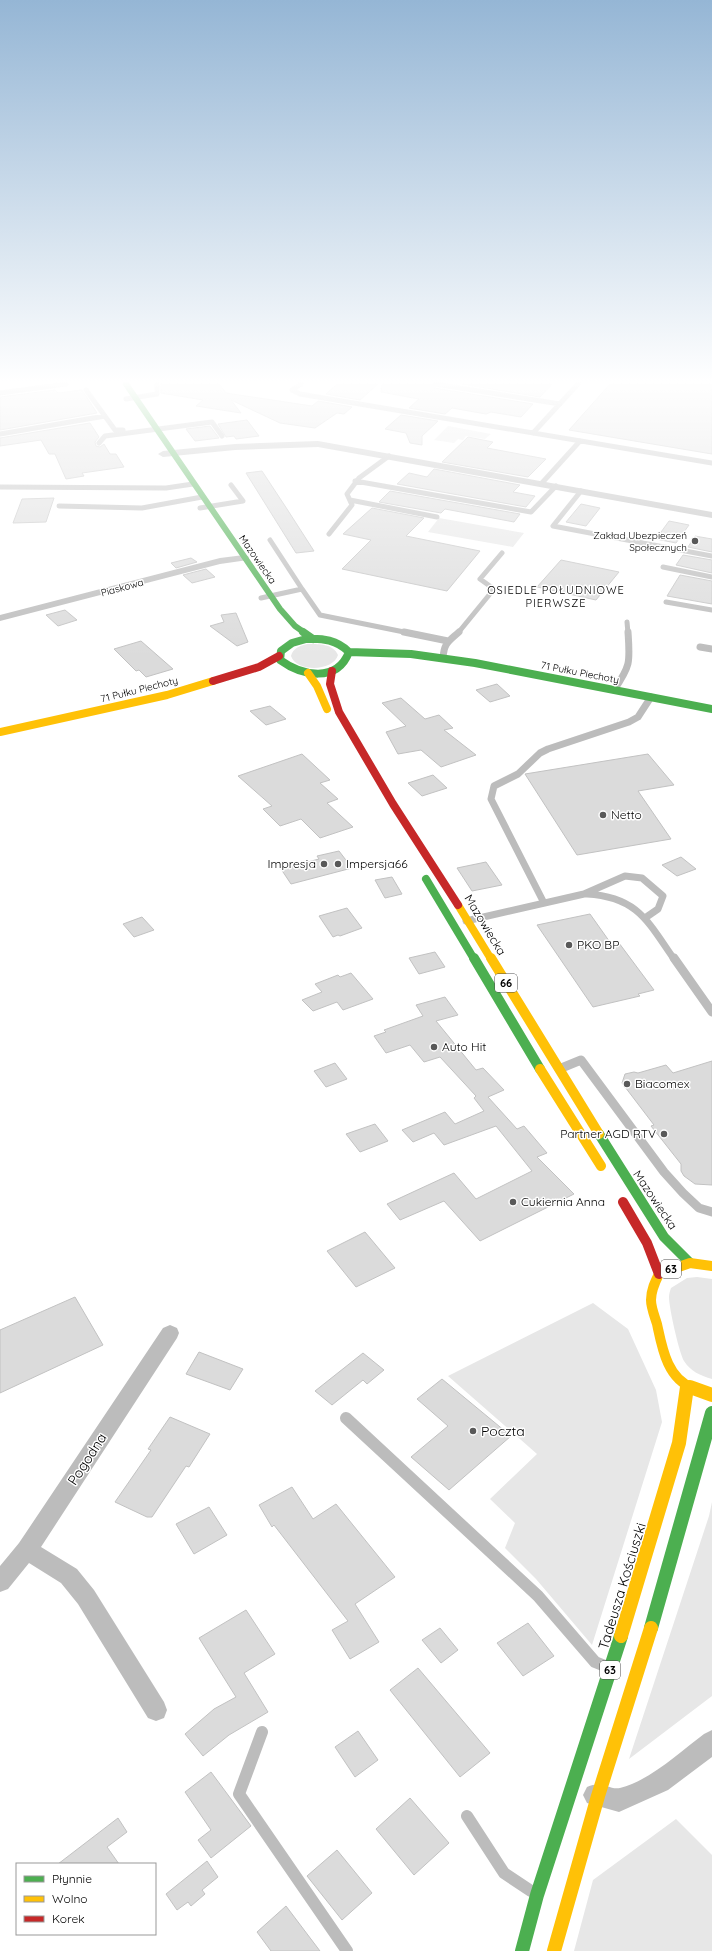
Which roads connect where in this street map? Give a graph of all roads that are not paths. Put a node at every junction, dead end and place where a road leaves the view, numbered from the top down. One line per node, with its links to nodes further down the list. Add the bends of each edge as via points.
1 (182, 475): 6 (main road, Mazowiecka)
2 (363, 475): 5 (lane)
3 (492, 475): 7 (street)
4 (549, 475): 7 (lane)
5 (355, 481): 10 (lane, via 531,512); 13 (lane, via 349,486 347,494)
6 (188, 484): 9 (lane, via 166,488); 12 (main road, Mazowiecka)
7 (541, 484): 10 (street)
8 (231, 485): 15 (lane, via 243,501)
9 (0, 486)
10 (556, 486): 11 (street)
11 (581, 491): 17 (street); 24 (lane, via 553,526)
12 (198, 497): 14 (lane, via 142,508); 15 (main road, Mazowiecka); 16 (main road, Mazowiecka)
13 (350, 500): 18 (lane); 20 (lane, via 352,504)
14 (59, 506)
15 (209, 506): 16 (lane); 23 (main road, Mazowiecka)
16 (200, 508): 19 (main road, Mazowiecka)
17 (712, 515)
18 (437, 517)
19 (208, 521)
20 (329, 534)
21 (270, 540): 28 (lane)
22 (502, 553): 38 (lane, via 480,579 494,589 458,633)
23 (235, 556): 26 (main road, Mazowiecka); 30 (main road, Mazowiecka); 33 (street, Piaskowa)
24 (712, 556)
25 (663, 567): 27 (lane)
26 (240, 568)
27 (712, 576)
28 (302, 589): 30 (lane); 38 (lane, via 320,615)
29 (258, 595): 30 (lane); 35 (main road, Mazowiecka)
30 (271, 596): 37 (main road, Mazowiecka, via 290,621)
31 (666, 602): 32 (lane)
32 (712, 610)
33 (0, 618)
34 (627, 622): 51 (lane, via 630,660)
35 (280, 623)
36 (287, 632): 39 (main road)
37 (313, 639): 39 (main road); 42 (main road, via 339,643)
38 (448, 641): 44 (lane, via 444,647)
39 (292, 643): 43 (main road, 71 Pułku Piechoty, via 285,646)
40 (700, 647): 41 (lane)
41 (712, 649)
42 (349, 652): 44 (main road, 71 Pułku Piechoty); 45 (main road)
43 (279, 656): 46 (main road, via 282,663); 52 (main road, 71 Pułku Piechoty, via 259,667)
44 (443, 658): 45 (main road, 71 Pułku Piechoty, via 384,658); 51 (main road, 71 Pułku Piechoty)
45 (348, 662): 48 (main road)
46 (292, 670): 47 (main road); 50 (main road)
47 (278, 671)
48 (332, 671): 50 (main road); 61 (main road, Mazowiecka / 66, via 330,684 339,712 393,804)
49 (266, 673): 52 (main road)
50 (308, 673): 55 (main road, via 317,686)
51 (614, 690): 53 (main road, 71 Pułku Piechoty)
52 (167, 695): 56 (main road, 71 Pułku Piechoty)
53 (651, 697): 54 (main road, 71 Pułku Piechoty); 59 (lane, via 638,717 548,749 540,753 518,774 494,786 491,799)
54 (712, 709)
55 (331, 718)
56 (0, 732)
57 (422, 873): 62 (main road, 66)
58 (584, 894): 59 (lane); 60 (lane, via 617,898); 60 (lane, via 625,876 642,878 663,896 658,909)
59 (544, 903): 61 (lane)
60 (645, 918): 63 (lane)
61 (468, 920): 62 (lane); 64 (main road, Mazowiecka / 66)
62 (451, 923): 65 (main road, 66)
63 (712, 1012)
64 (558, 1069): 65 (lane); 68 (lane, via 581,1060 674,1185 697,1207 707,1213); 69 (main road, Mazowiecka / 66, via 648,1214 664,1237)
65 (546, 1080): 66 (main road, 66)
66 (608, 1176)
67 (619, 1194): 71 (main road, via 647,1243)
68 (712, 1212)
69 (690, 1263): 70 (main road, 63); 71 (main road, 63)
70 (712, 1266)
71 (659, 1274): 73 (main road, 63, via 653,1286 651,1301 663,1351 672,1370)
72 (170, 1333): 77 (street, Pogodna)
73 (687, 1386): 74 (main road, 63); 79 (main road, Tadeusza Kościuszki / 63, via 679,1443)
74 (712, 1395)
75 (712, 1413): 80 (main road, 63)
76 (346, 1418): 79 (lane, via 538,1596 595,1662)
77 (27, 1550): 78 (street, Pogodna); 81 (street, via 69,1576 86,1597)
78 (0, 1582)
79 (611, 1668): 80 (lane); 84 (main road, Tadeusza Kościuszki / 63)
80 (636, 1678): 85 (main road, 63)
81 (156, 1710)
82 (262, 1732): 89 (lane, via 239,1794)
83 (712, 1742): 85 (street, via 660,1782 619,1800)
84 (572, 1786): 85 (street); 87 (main road, Tadeusza Kościuszki / 63)
85 (598, 1796): 88 (main road, 63)
86 (467, 1816): 87 (lane, via 504,1873)
87 (536, 1895): 88 (lane); 90 (main road, Tadeusza Kościuszki / 63)
88 (566, 1907): 91 (main road, 63)
89 (348, 1951)
90 (522, 1951)
91 (554, 1951)

